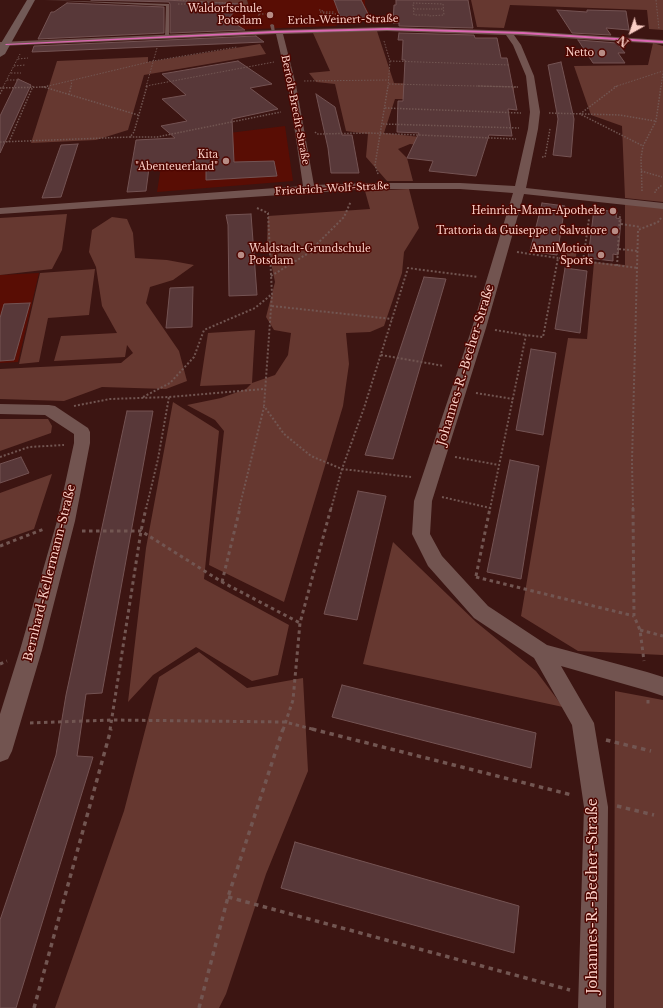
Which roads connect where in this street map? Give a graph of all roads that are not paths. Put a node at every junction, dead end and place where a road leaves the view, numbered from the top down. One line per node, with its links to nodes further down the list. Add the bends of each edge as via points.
1 (31, 0): 7 (street)
2 (46, 0): 5 (lane, via 168,5)
3 (275, 30): 4 (street, Erich-Weinert-Straße); 5 (street, Erich-Weinert-Straße); 9 (street, Bertolt-Brecht-Straße, via 291,81)
4 (510, 32): 6 (street, Erich-Weinert-Straße); 10 (street, Johannes-R.-Becher-Straße, via 527,66 534,113)
5 (167, 36): 7 (street, Erich-Weinert-Straße)
6 (659, 42)
7 (3, 44): 8 (street)
8 (0, 54)
9 (309, 189): 10 (street, Friedrich-Wolf-Straße, via 460,186); 11 (street, Friedrich-Wolf-Straße)
10 (520, 190): 12 (street, Friedrich-Wolf-Straße); 14 (street, Johannes-R.-Becher-Straße, via 479,328 425,493 421,534 435,561 481,612)
11 (0, 211)
12 (662, 211)
13 (0, 409): 16 (street, Bernhard-Kellermann-Straße, via 49,410 82,432 74,526 31,650)
14 (541, 652): 15 (street, Johannes-R.-Becher-Straße); 17 (street, Johannes-R.-Becher-Straße, via 583,722 595,801)
15 (663, 687)
16 (0, 751)
17 (592, 1008)

